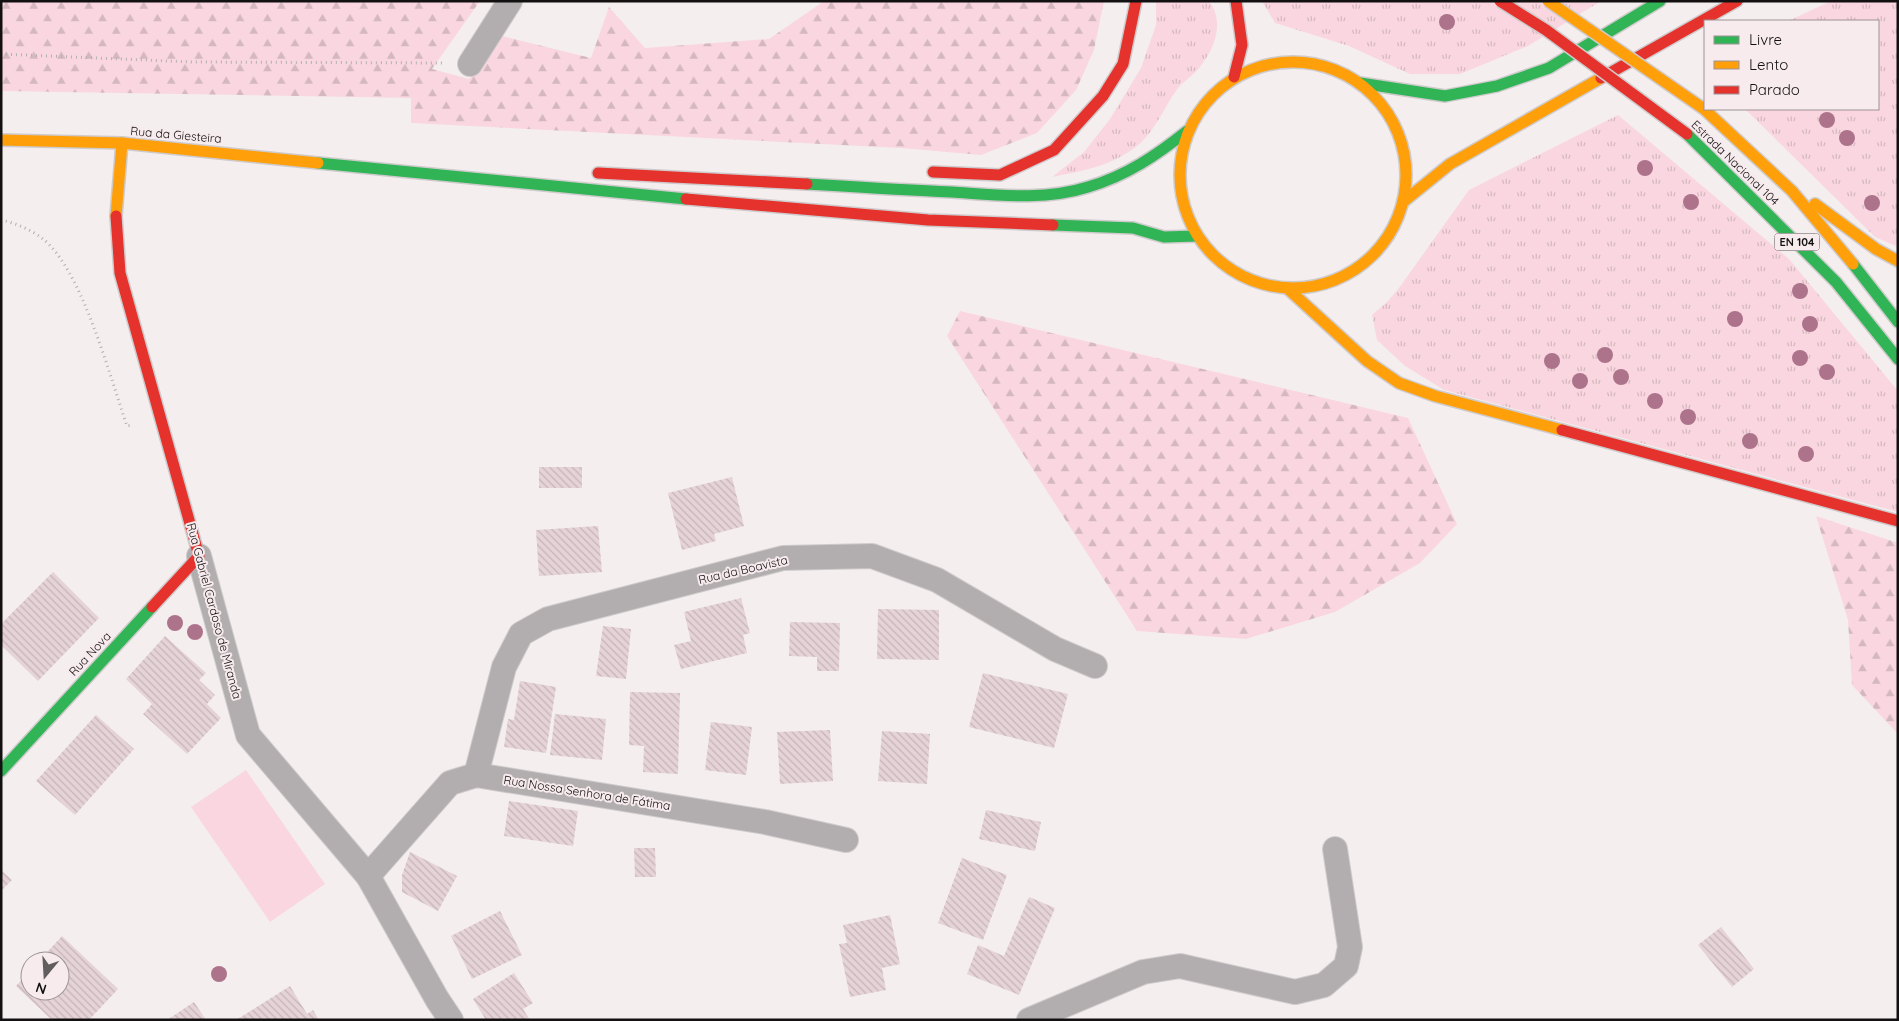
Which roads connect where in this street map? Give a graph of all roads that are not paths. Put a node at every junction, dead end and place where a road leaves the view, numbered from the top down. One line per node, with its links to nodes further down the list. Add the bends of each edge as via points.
1 (510, 1): 9 (street)
2 (1136, 1): 20 (main road, via 1123,64 1103,96 1054,150 1000,175)
3 (1236, 1): 10 (main road, via 1242,45)
4 (1500, 1): 29 (main road, Estrada Nacional 104 / EN 104, bridge, via 1546,30 1687,134 1836,282)
5 (1548, 1): 12 (main road, Estrada Nacional 104 / EN 104, bridge)
6 (1660, 1): 8 (main road)
7 (1737, 1): 24 (main road, via 1450,164)
8 (1652, 5): 11 (main road, via 1550,68 1497,86 1444,96)
9 (470, 64)
10 (1234, 77): 11 (main road, via 1265,64 1298,62 1331,68); 14 (main road, via 1199,110)
11 (1360, 83): 24 (main road, via 1384,107 1400,136 1406,169)
12 (1704, 109)
13 (1705, 110): 23 (main road, Estrada Nacional 104 / EN 104, bridge)
14 (1187, 131): 22 (main road, via 1153,158 1110,180 1069,193 1020,196); 25 (main road, via 1179,166 1182,202)
15 (1, 140): 16 (main road, Rua da Giesteira)
16 (122, 144): 17 (main road, Rua da Giesteira); 31 (main road, Rua Gabriel Cardoso de Miranda, via 116,209 120,273)
17 (347, 165): 19 (main road); 25 (main road, via 908,218 1102,226 1133,228 1164,238)
18 (761, 170): 22 (main road)
19 (523, 171)
20 (923, 172)
21 (591, 173): 22 (main road)
22 (726, 179)
23 (1792, 192): 26 (main road, via 1833,214 1886,256); 28 (main road, Estrada Nacional 104 / EN 104)
24 (1403, 202): 27 (main road, via 1392,231 1373,256 1348,275 1318,285)
25 (1196, 236): 27 (main road, via 1220,263 1252,281)
26 (1898, 261)
27 (1287, 288): 30 (main road, via 1367,361 1399,383)
28 (1898, 322)
29 (1898, 359)
30 (1898, 521)
31 (199, 556): 33 (main road, Rua Nova); 37 (street, Rua Gabriel Cardoso de Miranda, via 248,735)
32 (1095, 666): 34 (street, Rua da Boavista, via 1056,649 937,580 872,556 783,558 548,619 521,634 504,667)
33 (1, 771)
34 (476, 775): 35 (street, Rua Nossa Senhora de Fátima, via 765,822); 37 (street, Rua Nossa Senhora de Fátima, via 450,783)
35 (846, 840)
36 (1335, 849): 39 (street, via 1350,948 1346,966 1324,985 1294,992 1180,966 1143,972)
37 (368, 876): 38 (street, Rua Gabriel Cardoso de Miranda)
38 (451, 1020)
39 (1029, 1020)

